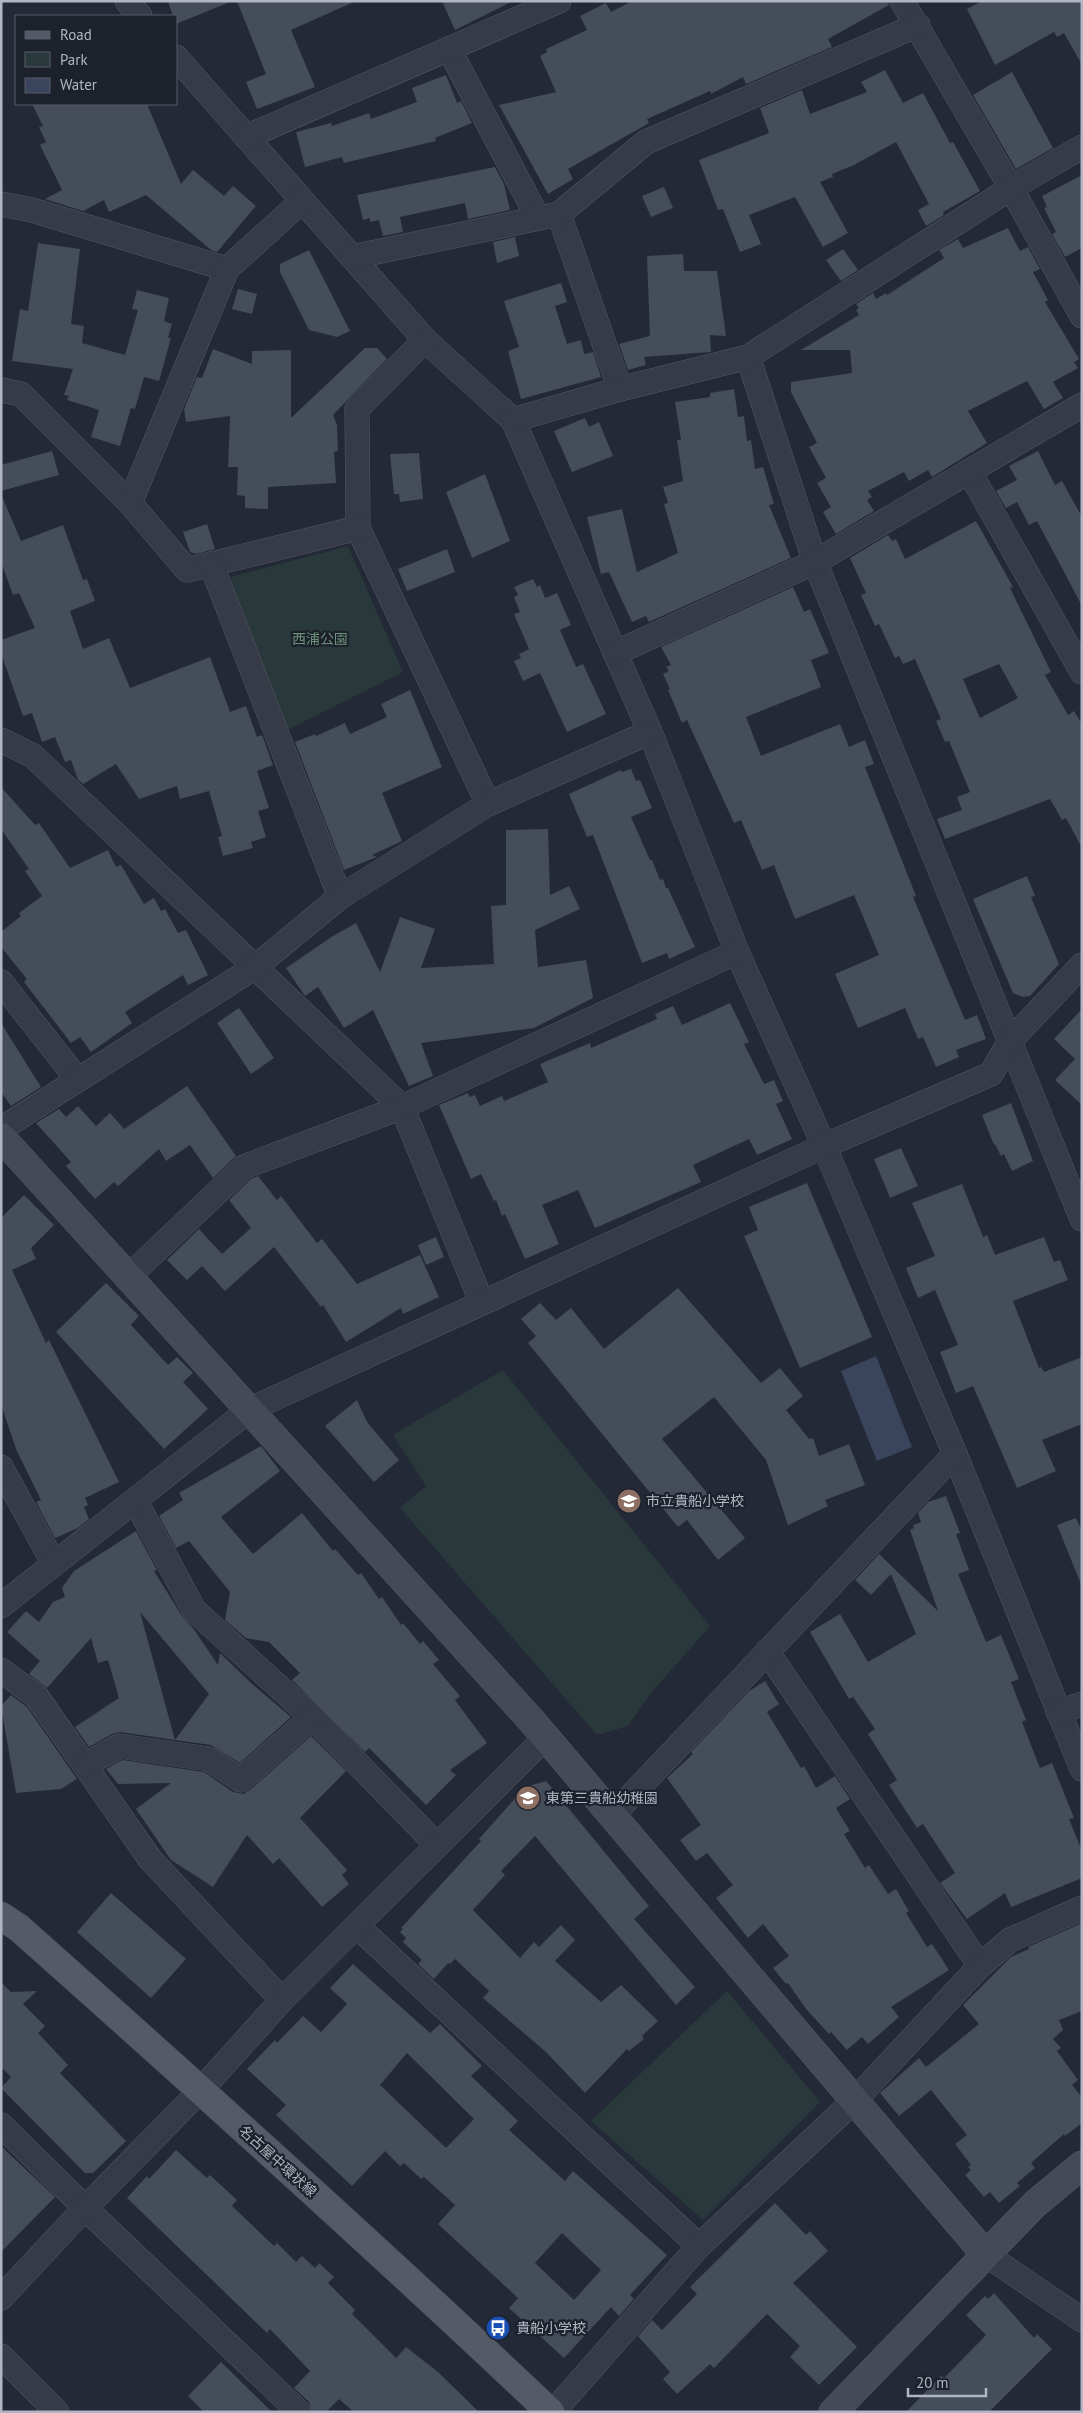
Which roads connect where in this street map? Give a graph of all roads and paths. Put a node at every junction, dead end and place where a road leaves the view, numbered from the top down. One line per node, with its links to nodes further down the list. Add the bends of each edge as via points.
1 (127, 1): 4 (street)
2 (559, 1): 6 (street)
3 (902, 1): 5 (street)
4 (139, 15)
5 (918, 25): 10 (street); 13 (street, via 646,142)
6 (449, 49): 8 (street); 13 (street)
7 (178, 59): 8 (street)
8 (246, 137): 11 (street)
9 (1082, 147): 10 (street)
10 (1011, 188): 16 (street); 18 (street)
11 (302, 201): 14 (street); 15 (street)
12 (1, 204): 15 (street, via 32,210)
13 (548, 216): 14 (street); 19 (street)
14 (352, 257): 17 (street)
15 (227, 269): 24 (street)
16 (1082, 316)
17 (425, 340): 22 (street); 25 (street, via 357,409)
18 (748, 357): 19 (street); 26 (street)
19 (620, 389): 22 (street)
20 (1, 390): 24 (street, via 21,394)
21 (1082, 404): 23 (street)
22 (513, 420): 28 (street)
23 (969, 471): 26 (street); 29 (street)
24 (130, 503): 27 (street, via 187,570)
25 (358, 528): 27 (street); 32 (street)
26 (815, 562): 28 (street); 38 (street)
27 (211, 564): 33 (street)
28 (615, 652): 30 (street)
29 (1082, 672)
30 (650, 732): 32 (street); 34 (street)
31 (1, 740): 36 (street, via 33,756)
32 (488, 804): 33 (street)
33 (340, 897): 36 (street)
34 (737, 952): 40 (street); 43 (street)
35 (1082, 965): 38 (street)
36 (255, 967): 39 (street); 40 (street)
37 (1, 982): 39 (street)
38 (1010, 1041): 43 (street, via 991,1074); 44 (street)
39 (78, 1080): 41 (street)
40 (402, 1107): 45 (street, via 244,1167); 46 (street)
41 (1, 1129)
42 (1, 1137): 45 (street)
43 (824, 1146): 46 (street); 48 (street)
44 (1082, 1219)
45 (128, 1277): 47 (street)
46 (482, 1303): 47 (street)
47 (249, 1410): 50 (street); 58 (street)
48 (955, 1454): 53 (street); 56 (street)
49 (1, 1468): 51 (street)
50 (135, 1500): 51 (street); 57 (street, via 194,1610)
51 (54, 1564): 52 (street)
52 (1, 1606)
53 (767, 1651): 61 (street); 66 (street)
54 (1, 1670): 59 (street, via 37,1697)
55 (1082, 1704): 56 (street)
56 (1058, 1712): 60 (street)
57 (312, 1717): 59 (street, via 241,1780 209,1759 119,1746); 62 (street)
58 (546, 1737): 61 (street); 62 (street)
59 (85, 1765): 67 (street, via 150,1859)
60 (1082, 1769)
61 (612, 1817): 69 (street)
62 (437, 1845): 65 (street)
63 (1082, 1908): 66 (street, via 1010,1940)
64 (1, 1916): 68 (main road, 名古屋中環状線, via 19,1928)
65 (357, 1926): 67 (street); 73 (street)
66 (980, 1966): 69 (street)
67 (282, 2000): 68 (street)
68 (201, 2090): 72 (street); 80 (main road, 名古屋中環状線)
69 (854, 2101): 73 (street); 74 (street)
70 (1, 2125): 72 (street)
71 (1082, 2165): 74 (street, via 1035,2204)
72 (85, 2208): 75 (street); 79 (street)
73 (699, 2246): 80 (street)
74 (985, 2254): 76 (street); 81 (street)
75 (1, 2298)
76 (1082, 2320)
77 (1, 2356): 78 (street)
78 (57, 2412)
79 (299, 2412)
80 (552, 2412)
81 (833, 2412)

